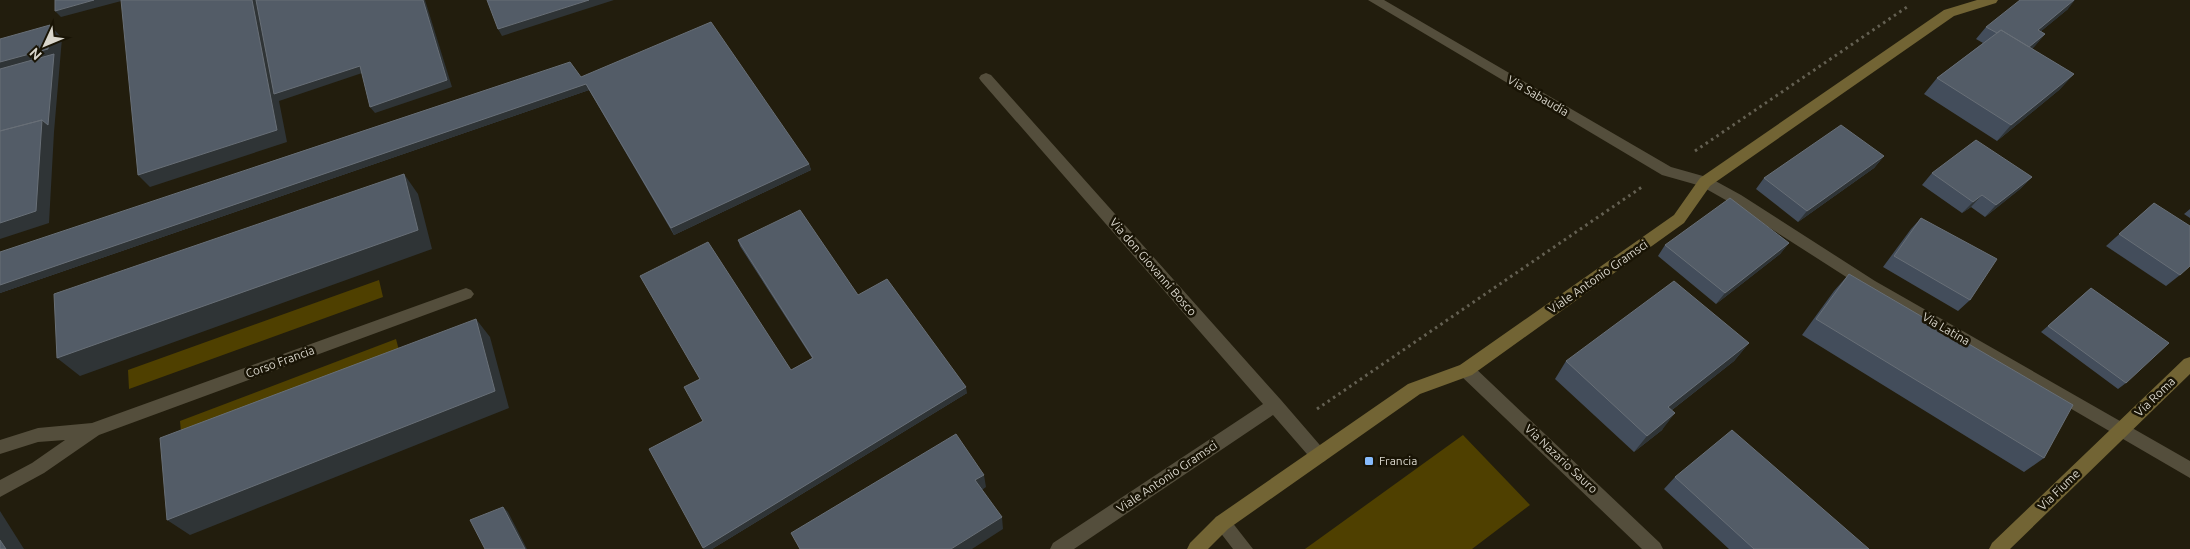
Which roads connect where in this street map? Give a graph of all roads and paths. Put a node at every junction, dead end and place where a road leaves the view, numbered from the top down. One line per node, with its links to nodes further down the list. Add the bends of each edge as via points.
1 (1374, 0): 5 (street, Via Sabaudia)
2 (1992, 0): 6 (street, Viale Antonio Gramsci, via 1948,13)
3 (1910, 6): 5 (path)
4 (986, 78): 10 (street, Via don Giovanni Bosco)
5 (1667, 171): 6 (street, Via Sabaudia); 11 (path)
6 (1705, 182): 9 (street, Viale Antonio Gramsci, via 1679,219); 13 (street, Via Latina, via 1870,285)
7 (466, 294): 12 (street, Corso Francia)
8 (2190, 364): 13 (street, Via Roma)
9 (1466, 370): 15 (street, Viale Antonio Gramsci, via 1414,389); 22 (street, Via Nazario Sauro)
10 (1275, 405): 11 (street, Via don Giovanni Bosco); 19 (street, Viale Antonio Gramsci)
11 (1292, 425): 15 (street, Via don Giovanni Bosco)
12 (93, 430): 14 (street, Corso Francia, via 38,435); 17 (street, Corso Francia, via 38,468)
13 (2120, 431): 16 (street, Via Latina); 23 (street, Via Fiume)
14 (0, 448)
15 (1319, 456): 18 (street, Viale Antonio Gramsci)
16 (2190, 470)
17 (0, 488)
18 (1222, 523): 20 (street, Viale Antonio Gramsci); 21 (street)
19 (1060, 549)
20 (1196, 549)
21 (1244, 549)
22 (1654, 549)
23 (1998, 549)

